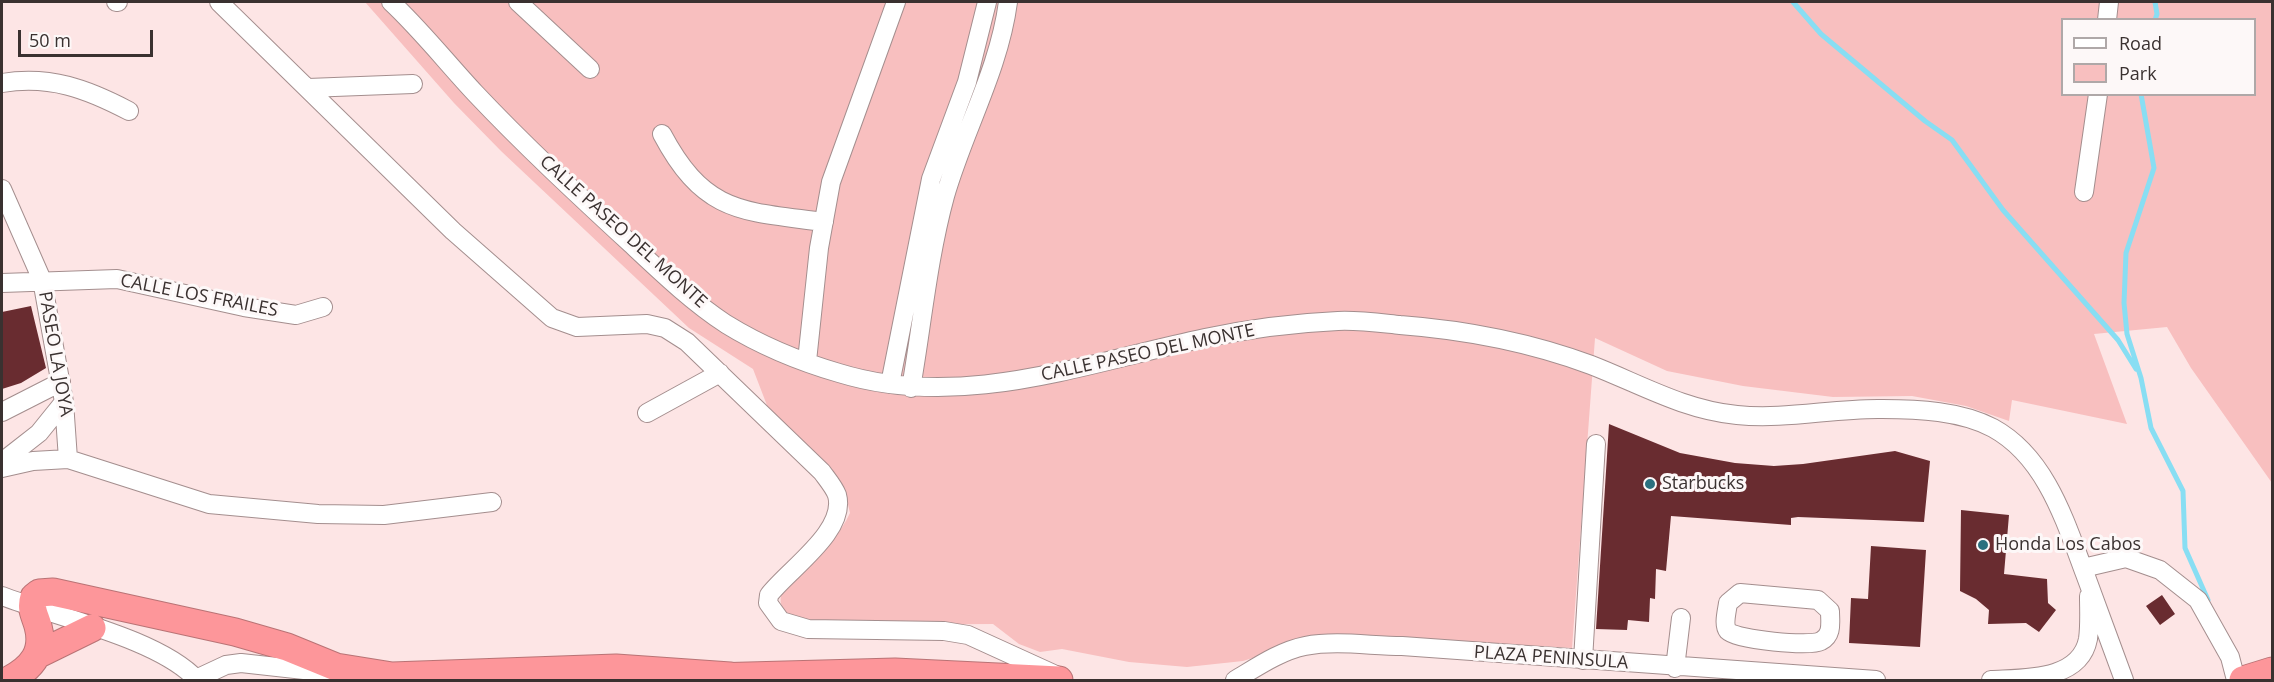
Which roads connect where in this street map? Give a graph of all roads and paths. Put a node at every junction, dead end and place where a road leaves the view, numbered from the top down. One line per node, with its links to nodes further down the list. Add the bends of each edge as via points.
1 (219, 2): 14 (street)
2 (391, 2): 24 (street, CALLE PASEO DEL MONTE, via 485,103 673,282 727,324 766,346)
3 (518, 2): 9 (street)
4 (896, 2): 20 (street, via 831,182)
5 (987, 2): 10 (street)
6 (1008, 2): 13 (street, via 1005,29)
7 (2109, 2): 8 (street)
8 (2107, 18)
9 (590, 69)
10 (967, 82): 13 (street); 27 (street, via 931,179)
11 (2, 83): 16 (street, via 52,82 90,91)
12 (413, 84): 14 (street)
13 (987, 87): 28 (street, via 946,195)
14 (308, 88): 25 (street, via 453,231 552,318 578,327 665,327)
15 (2098, 96): 19 (street)
16 (129, 111)
17 (662, 134): 20 (street, via 675,158 716,200 753,212)
18 (2, 189): 21 (street, PASEO LA JOYA)
19 (2084, 192)
20 (824, 222): 24 (street)
21 (42, 280): 22 (street, CALLE LOS FRAILES); 23 (street, CALLE LOS FRAILES, via 117,279 296,315); 26 (street, PASEO LA JOYA)
22 (2, 283)
23 (323, 307)
24 (807, 361): 27 (street, CALLE PASEO DEL MONTE, via 840,374)
25 (720, 373): 31 (street); 54 (street, via 822,472 837,494 838,512 831,529 769,595 768,603 781,621 808,629 944,631 968,635)
26 (61, 382): 29 (street, PASEO LA JOYA); 30 (street)
27 (890, 384): 28 (street, CALLE PASEO DEL MONTE)
28 (911, 388): 37 (street, CALLE PASEO DEL MONTE, via 957,388 1062,372 1208,337 1299,324 1344,320 1440,328 1540,347 1660,397 1737,415 1780,416 1873,408 1918,409 1969,419 1994,429 2018,447 2039,471 2061,509)
29 (64, 402): 33 (street, PASEO LA JOYA); 34 (street, via 39,433)
30 (2, 412)
31 (647, 413)
32 (1596, 444): 45 (street)
33 (68, 459): 35 (street); 36 (street, via 208,504 318,514 384,514)
34 (2, 462)
35 (2, 468)
36 (492, 502)
37 (2083, 568): 38 (street, CALLE PASEO DEL MONTE); 59 (street, via 2126,558 2160,570 2198,600 2230,657)
38 (2089, 586): 57 (street, via 2088,639 2077,661 2055,673); 58 (street, CALLE PASEO DEL MONTE)
39 (2, 596): 40 (street)
40 (32, 608): 42 (street); 44 (highway, via 40,636); 48 (highway, via 36,595 60,593 235,632 287,646 336,667)
41 (1681, 618): 46 (street)
42 (92, 628): 44 (highway); 50 (street, via 156,651 174,660)
43 (1769, 641): 43 (street, via 1823,640 1830,631 1828,607 1818,600 1740,593 1730,599 1727,630); 47 (street)
44 (39, 654): 51 (highway)
45 (1583, 660): 46 (street, PLAZA PENINSULA); 55 (street, PLAZA PENINSULA, via 1402,646 1305,646 1276,656)
46 (1675, 668): 47 (street, PLAZA PENINSULA)
47 (1768, 674): 56 (street, PLAZA PENINSULA)
48 (392, 676): 49 (highway, via 616,668); 50 (street, via 241,663 226,665)
49 (730, 676): 52 (highway); 53 (highway, via 895,672)
50 (197, 680)
51 (9, 681)
52 (652, 681)
53 (1059, 681)
54 (1068, 681)
55 (1235, 681)
56 (1876, 681)
57 (1991, 681)
58 (2124, 681)
59 (2236, 681)

